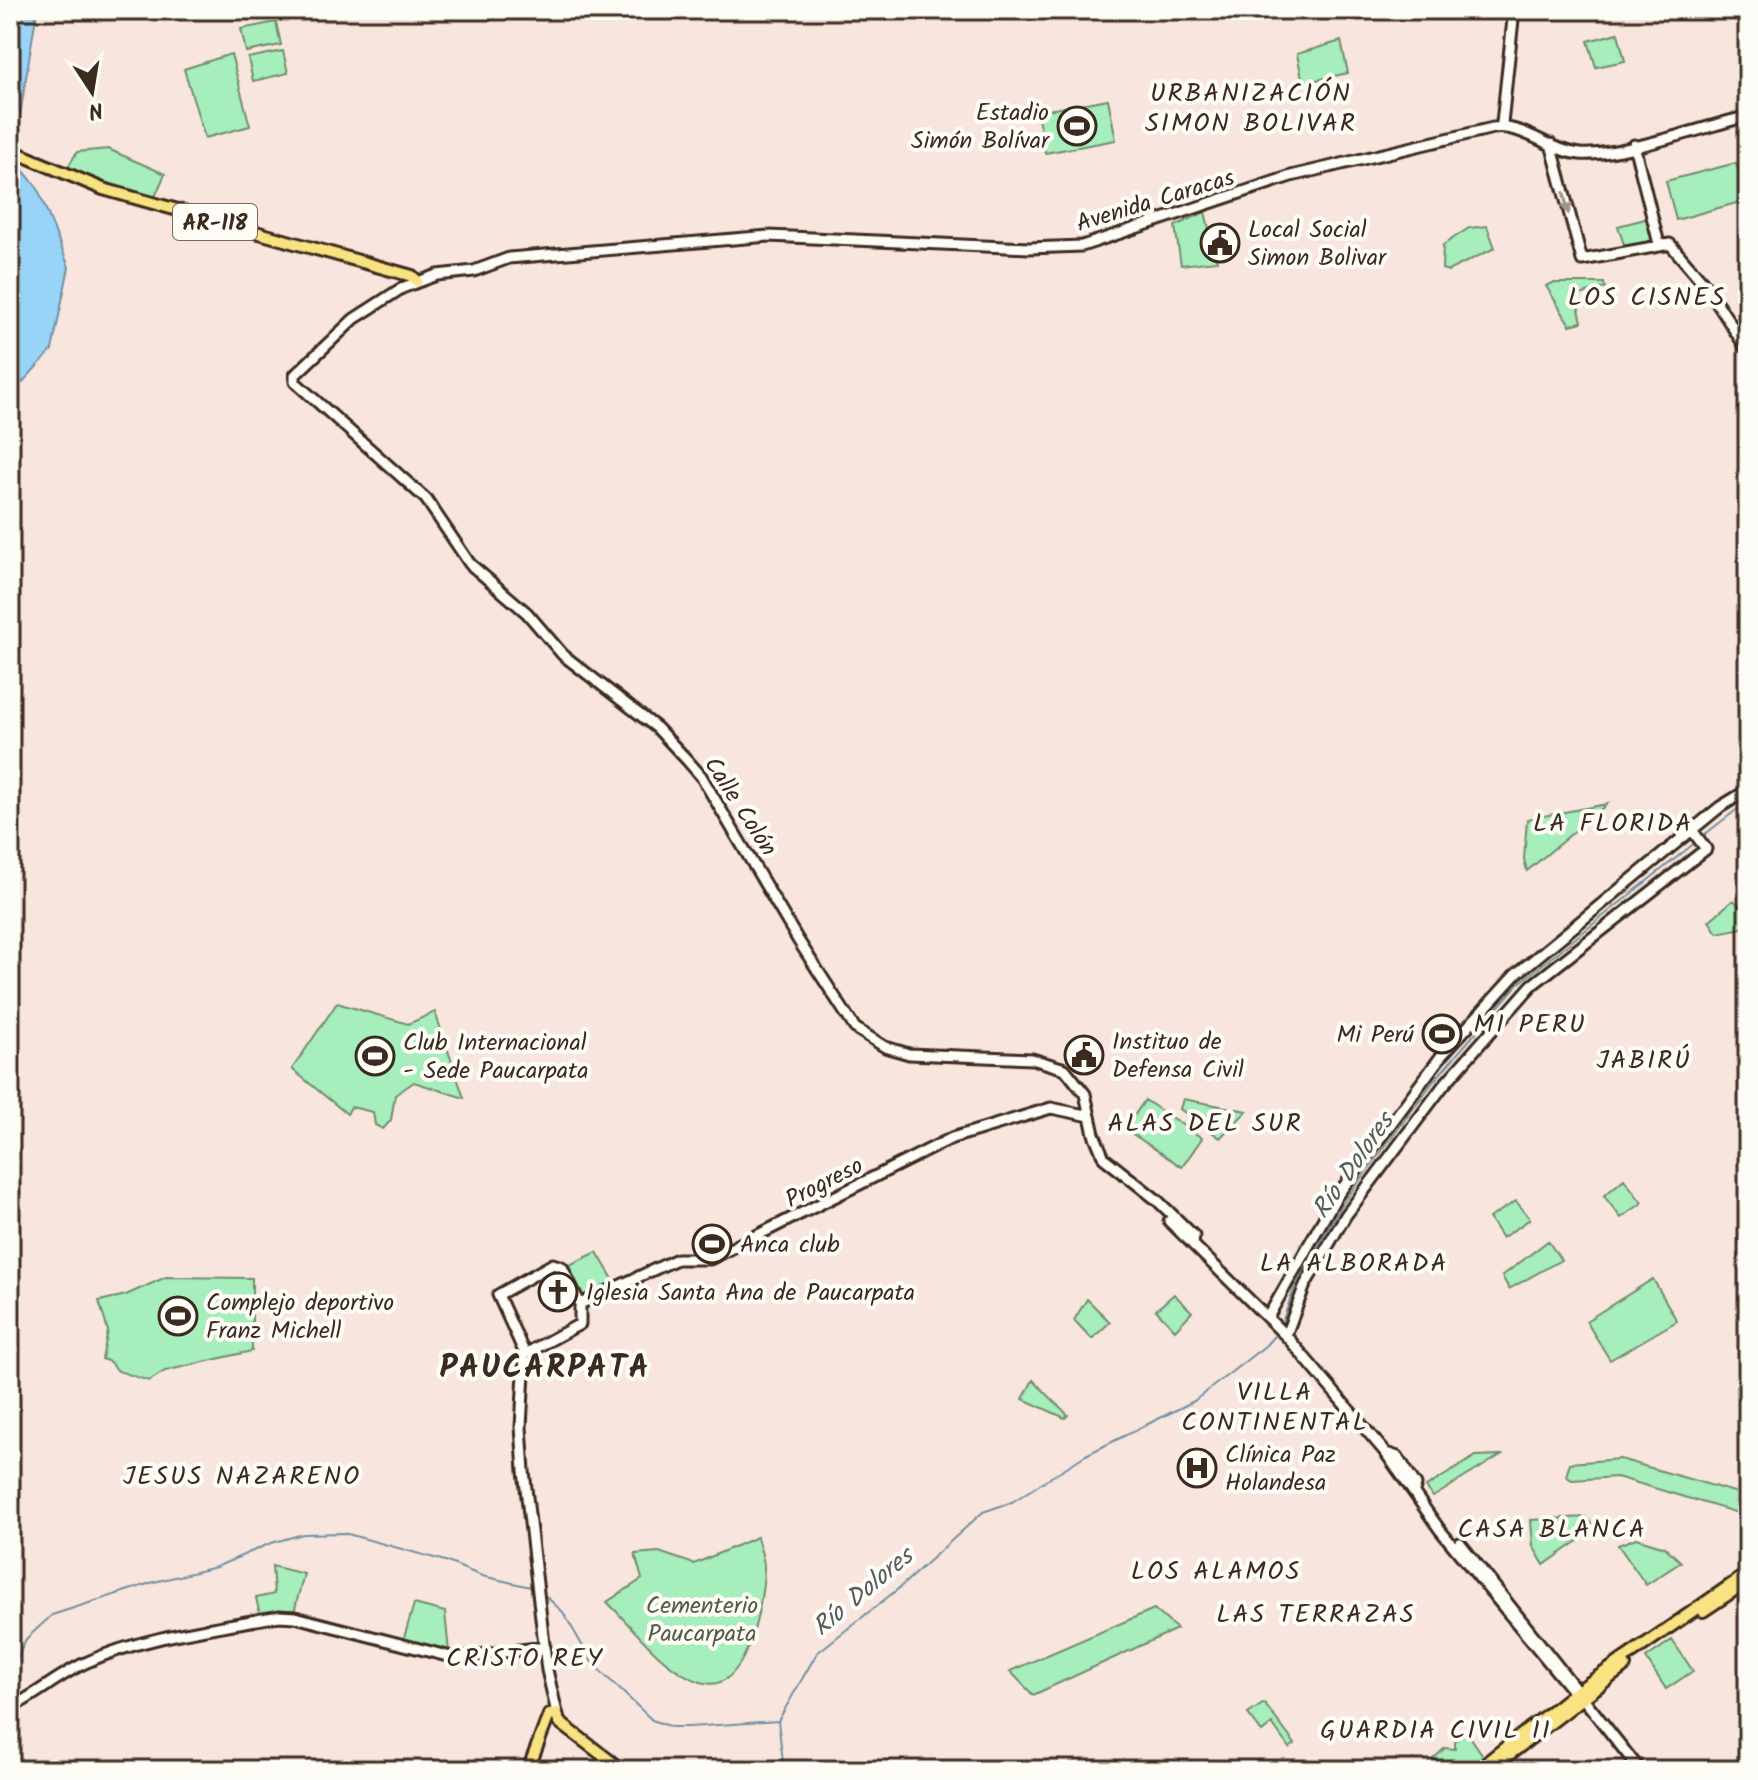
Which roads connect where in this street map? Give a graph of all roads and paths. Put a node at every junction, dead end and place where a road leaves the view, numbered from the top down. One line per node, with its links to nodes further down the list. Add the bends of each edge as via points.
1 (1514, 10): 3 (main road)
2 (1748, 116): 5 (main road)
3 (1505, 127): 4 (main road); 8 (main road, Avenida Caracas, via 1291,176 1082,246 728,237 515,257 467,274)
4 (1551, 144): 5 (main road, via 1579,154); 7 (main road, one-way to 7, via 1584,261)
5 (1634, 145): 7 (main road)
6 (13, 151): 8 (main road, Avenida Caracas / AR-118, via 103,189)
7 (1662, 243): 9 (main road, via 1706,286)
8 (417, 281): 10 (main road, Avenida Caracas, via 361,313)
9 (1748, 351)
10 (294, 379): 13 (main road, Calle Colón, via 426,499 470,564 527,613 563,655 657,728 701,776 855,1028 885,1047 909,1054 1056,1064 1083,1090)
11 (1748, 790): 12 (main road)
12 (1693, 832): 15 (main road, via 1515,975 1442,1055 1336,1197); 16 (main road, via 1705,847 1532,985 1443,1086 1346,1215)
13 (1090, 1116): 14 (main road, Progreso, via 1051,1108 961,1134 710,1259 677,1259); 15 (main road, Calle Colón, via 1104,1158 1157,1200 1194,1236 1193,1244)
14 (580, 1304): 17 (main road, via 580,1324); 17 (main road, via 562,1267 553,1264 498,1295)
15 (1268, 1317): 16 (main road)
16 (1283, 1333): 21 (main road, via 1385,1452 1398,1457 1416,1485 1414,1491 1454,1547)
17 (525, 1354): 20 (main road, via 521,1427)
18 (1748, 1573): 21 (main road)
19 (1748, 1581): 21 (main road)
20 (545, 1647): 22 (main road, via 455,1658 279,1616 126,1648 70,1670); 23 (main road)
21 (1578, 1694): 27 (main road); 28 (main road); 29 (main road)
22 (10, 1708)
23 (553, 1718): 24 (main road); 25 (main road); 26 (main road)
24 (528, 1770)
25 (535, 1770)
26 (622, 1770)
27 (1477, 1770)
28 (1489, 1770)
29 (1640, 1770)

